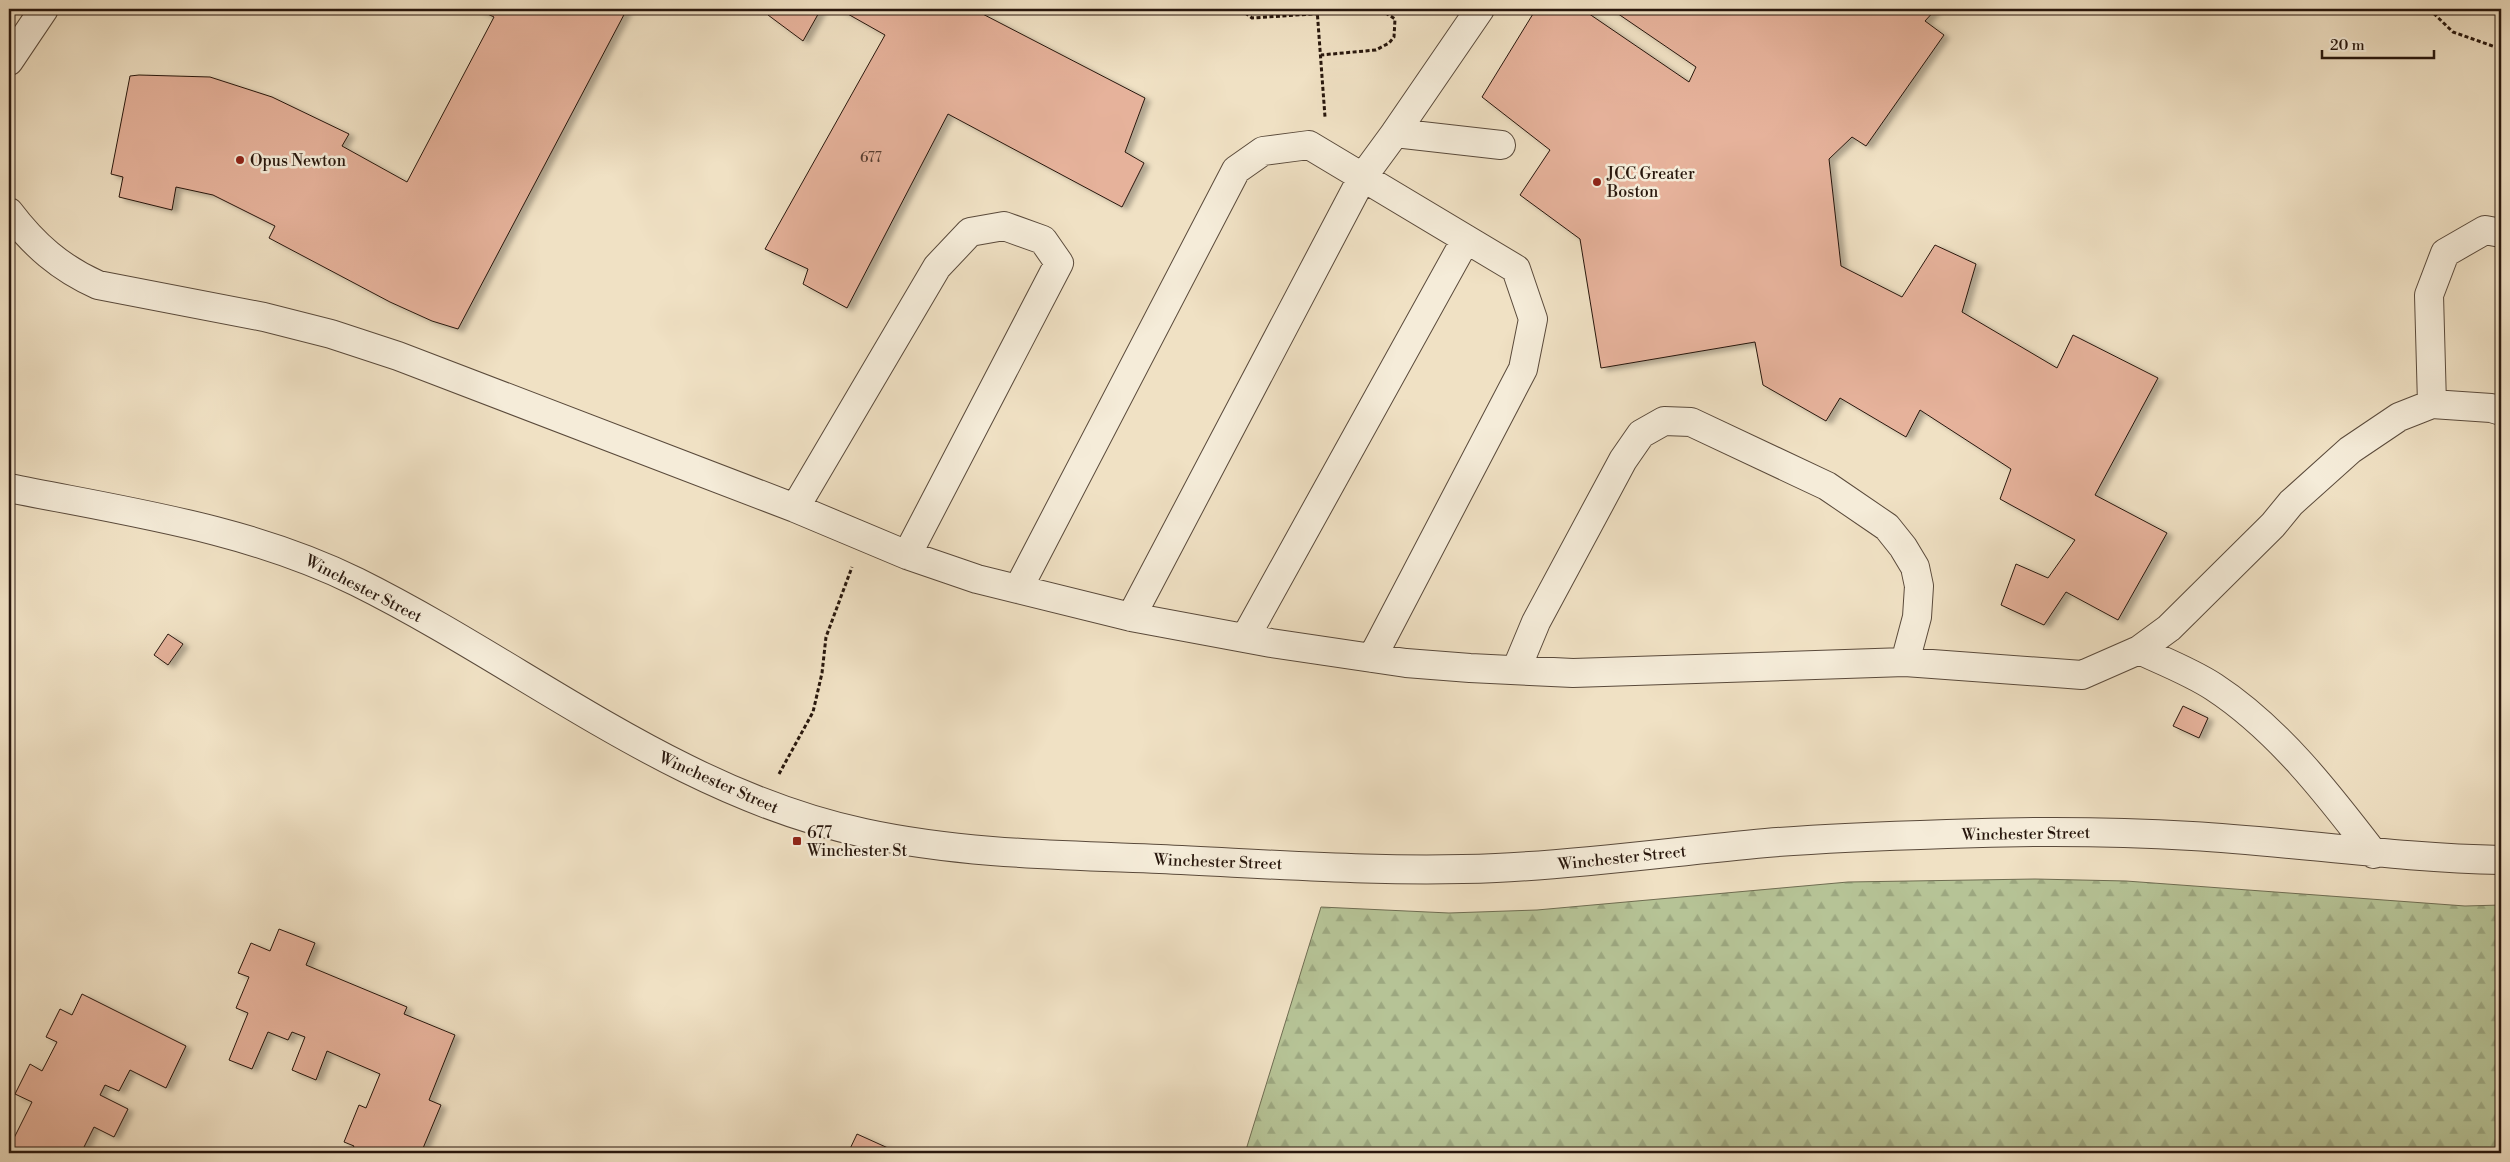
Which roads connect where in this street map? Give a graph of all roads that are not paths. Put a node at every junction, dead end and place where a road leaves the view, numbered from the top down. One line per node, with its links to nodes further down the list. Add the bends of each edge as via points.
1 (44, 9): 3 (street)
2 (1480, 9): 4 (street)
3 (9, 61)
4 (1395, 133): 5 (street); 6 (street)
5 (1501, 145)
6 (1362, 178): 9 (street); 15 (street, via 1309,145 1263,151 1236,170); 16 (street)
7 (9, 212): 13 (street, via 28,238 48,256 74,274 98,285 264,317 331,334 398,356)
8 (2501, 233): 10 (street, via 2486,230 2444,254 2429,295)
9 (1466, 239): 17 (street); 19 (street, via 1516,269 1533,319 1523,369)
10 (2432, 404): 11 (street); 18 (street, via 2398,417 2350,450 2290,503 2168,628)
11 (2501, 411)
12 (9, 488): 22 (street, Winchester Street, via 225,533 315,562 406,608 622,735 695,774 763,804 856,832 921,844 1066,855 1414,869 1526,867 1780,842 2028,832 2198,836)
13 (795, 508): 14 (street); 14 (street, via 936,266 970,232 1004,226 1043,240 1059,263)
14 (907, 555): 15 (street)
15 (1018, 589): 16 (street)
16 (1131, 617): 17 (street)
17 (1245, 638): 19 (street)
18 (2139, 650): 20 (street, via 2082,675); 22 (street, via 2181,668 2215,688 2272,734 2341,811)
19 (1372, 658): 21 (street)
20 (1905, 662): 21 (street, via 1573,672); 21 (street, via 1917,617 1919,586 1915,568 1887,527 1828,486 1691,422 1664,421 1641,434 1623,460 1536,622)
21 (1516, 670)
22 (2374, 854): 23 (street, Winchester Street)
23 (2501, 860)

